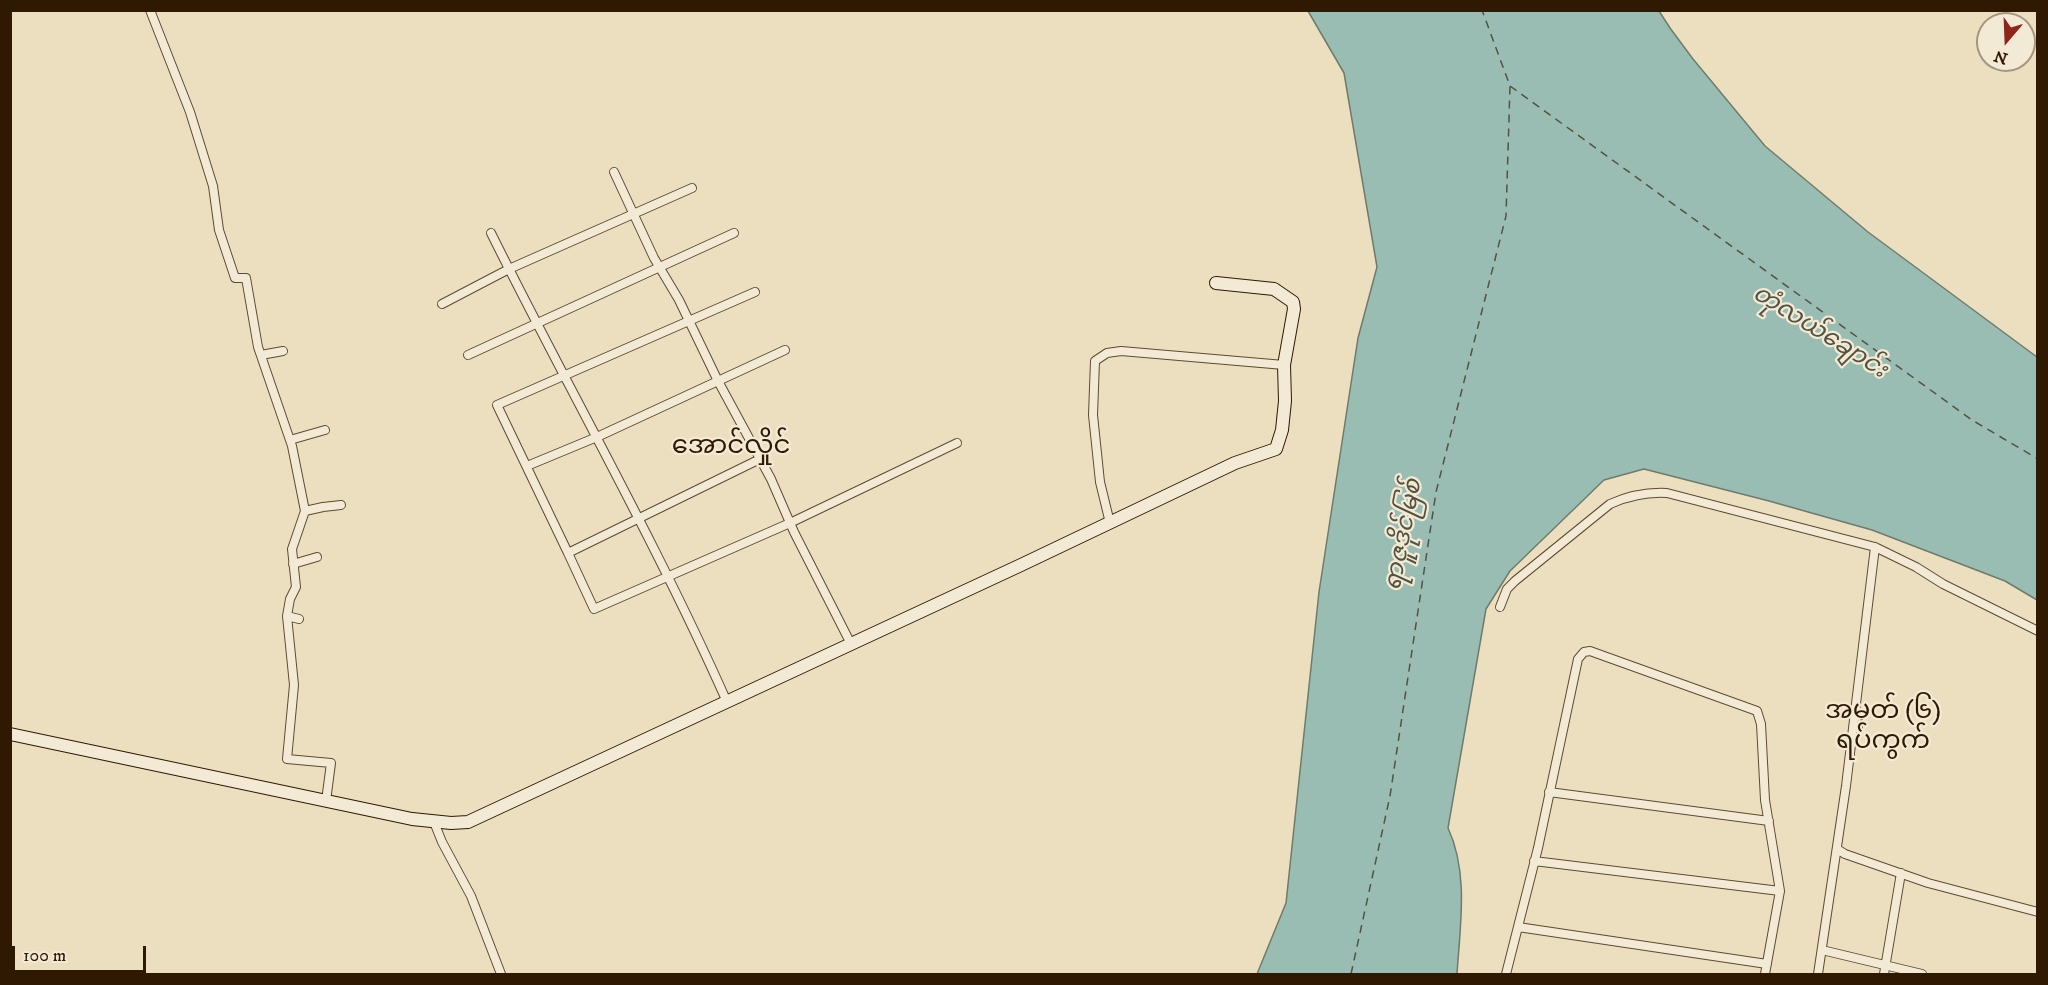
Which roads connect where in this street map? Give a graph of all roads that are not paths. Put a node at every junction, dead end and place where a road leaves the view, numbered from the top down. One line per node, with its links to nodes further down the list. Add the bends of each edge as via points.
1 (150, 10): 16 (street, via 190,111 235,278 246,278)
2 (614, 172): 4 (street)
3 (692, 188): 4 (street)
4 (633, 213): 7 (street); 8 (street)
5 (734, 232): 7 (street)
6 (491, 233): 8 (street)
7 (660, 267): 12 (street); 13 (street)
8 (509, 268): 11 (street); 13 (street)
9 (1216, 283): 18 (street, via 1274,289 1293,302)
10 (755, 292): 12 (street)
11 (441, 304)
12 (688, 320): 19 (street); 20 (street)
13 (538, 324): 17 (street); 19 (street)
14 (784, 350): 20 (street)
15 (283, 351): 16 (street)
16 (261, 355): 23 (street)
17 (468, 355)
18 (1284, 365): 31 (street, via 1285,401 1276,450 1235,463); 31 (street, via 1121,351 1107,353 1095,361 1093,415 1100,482)
19 (565, 375): 22 (street); 26 (street, via 497,405)
20 (718, 381): 22 (street); 25 (street)
21 (326, 430): 23 (street)
22 (597, 437): 26 (street); 29 (street)
23 (290, 440): 28 (street)
24 (957, 443): 30 (street)
25 (760, 459): 29 (street); 30 (street)
26 (527, 466): 33 (street)
27 (341, 505): 28 (street)
28 (305, 511): 35 (street, via 292,549)
29 (640, 519): 33 (street); 36 (street)
30 (790, 523): 36 (street); 41 (street)
31 (1110, 523): 41 (street)
32 (1875, 548): 37 (street, via 1668,494 1625,497 1601,510 1515,581); 40 (street); 48 (street)
33 (568, 553): 36 (street, via 594,609)
34 (317, 557): 35 (street)
35 (292, 564): 38 (street, via 296,587)
36 (668, 576): 42 (street)
37 (1500, 607)
38 (287, 616): 39 (street); 45 (street, via 294,685 287,759 331,763)
39 (299, 619)
40 (2037, 631)
41 (851, 644): 42 (street)
42 (727, 702): 47 (street, via 468,822)
43 (10, 734): 45 (street)
44 (1549, 792): 46 (street); 46 (street, via 1578,659 1584,651 1590,651 1757,711); 49 (street)
45 (326, 801): 47 (street)
46 (1769, 821): 51 (street)
47 (434, 822): 57 (street, via 471,896)
48 (1837, 849): 50 (street); 54 (street)
49 (1534, 861): 51 (street); 53 (street)
50 (1901, 873): 52 (street); 56 (street)
51 (1780, 891): 55 (street)
52 (2037, 912)
53 (1518, 927): 55 (street); 58 (street)
54 (1822, 950): 56 (street); 60 (street)
55 (1767, 964): 59 (street)
56 (1886, 965): 61 (street); 62 (street)
57 (501, 975)
58 (1506, 975)
59 (1765, 975)
60 (1818, 975)
61 (1884, 975)
62 (1922, 975)

